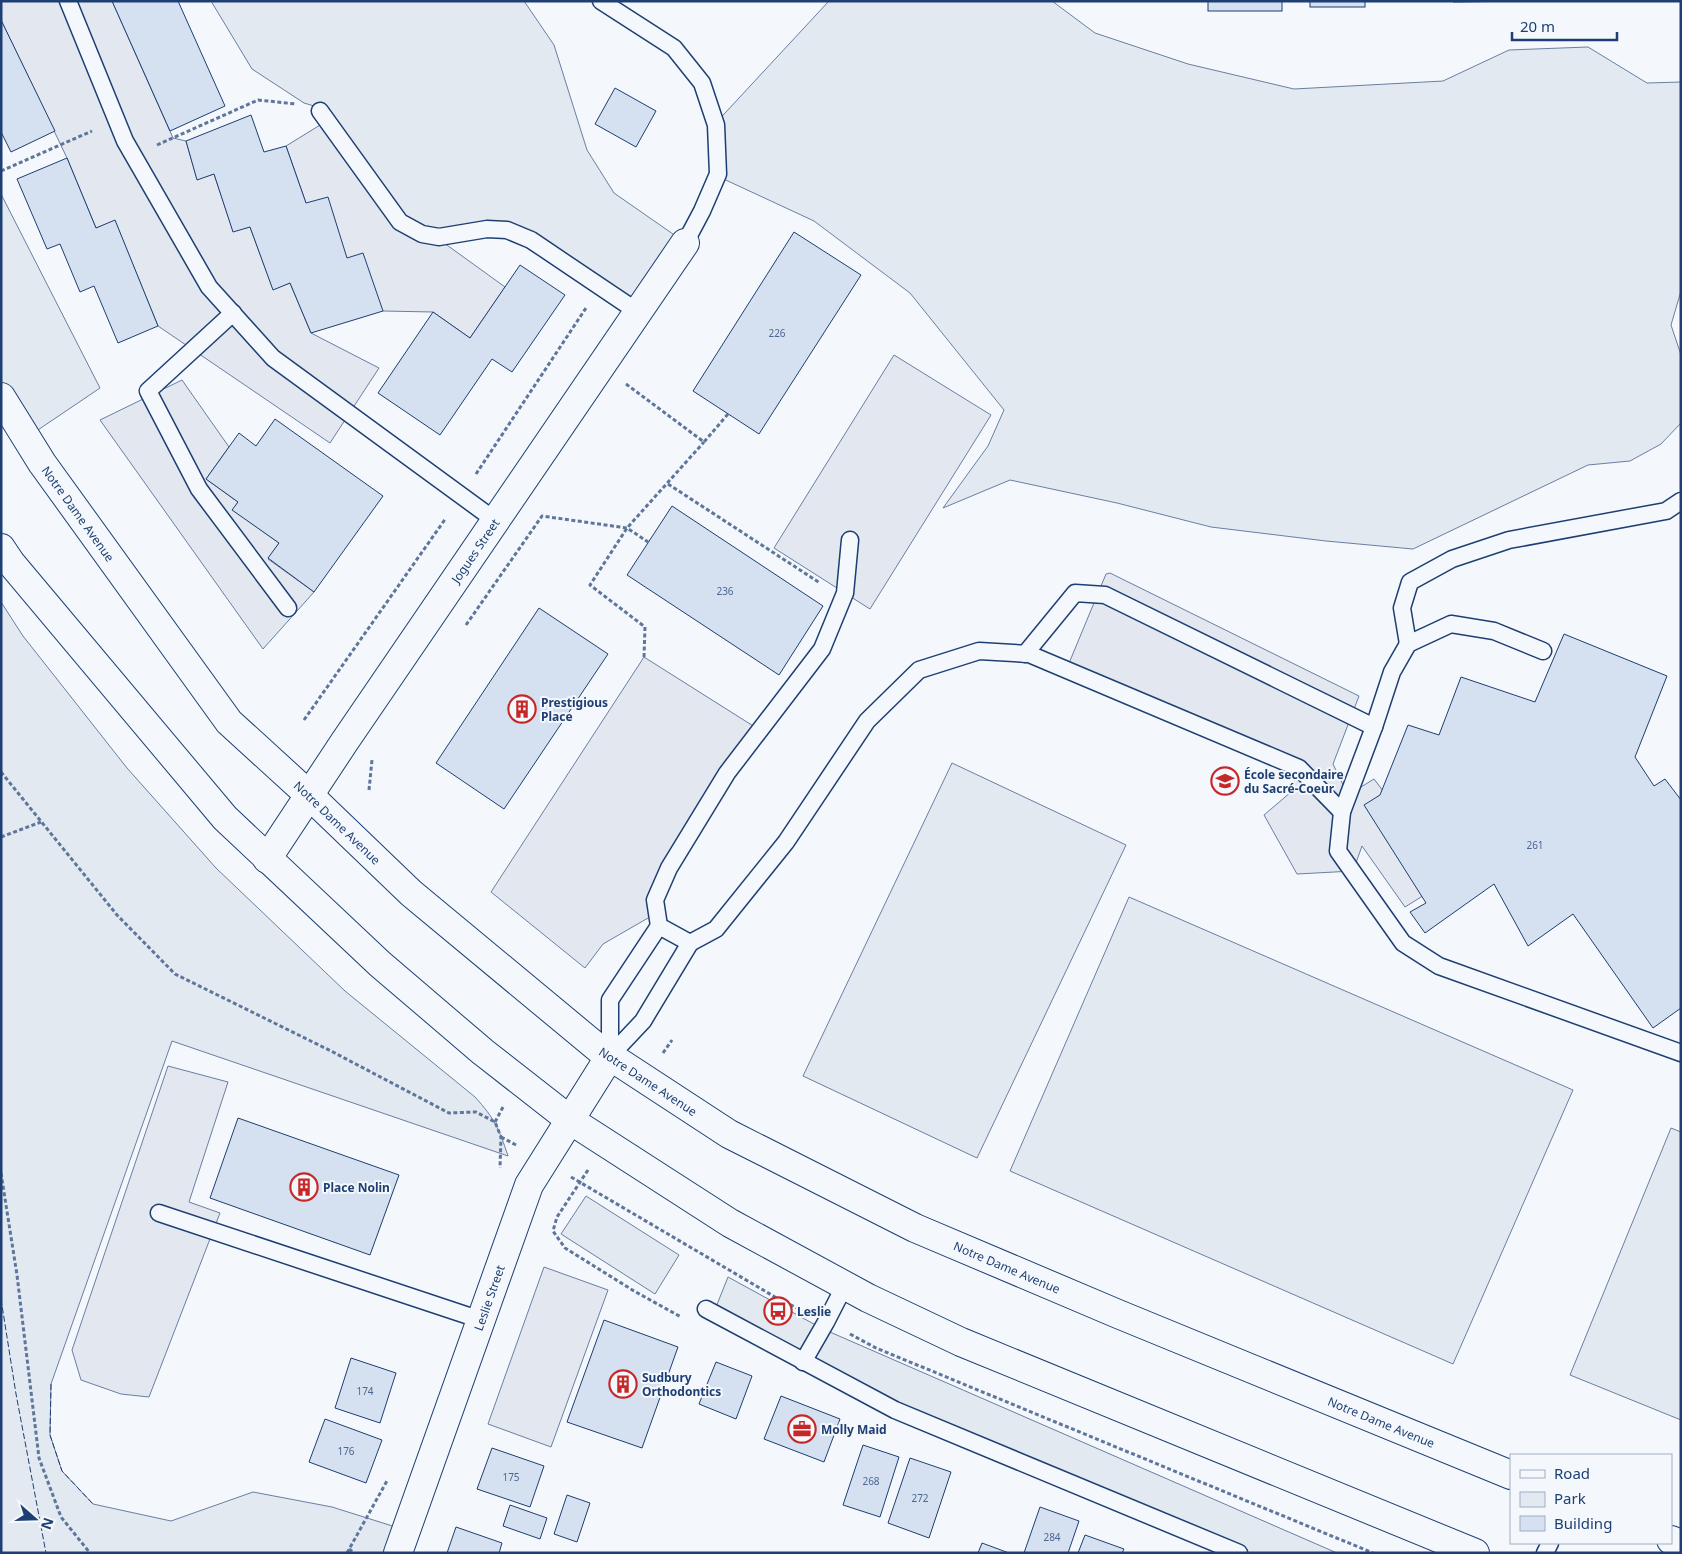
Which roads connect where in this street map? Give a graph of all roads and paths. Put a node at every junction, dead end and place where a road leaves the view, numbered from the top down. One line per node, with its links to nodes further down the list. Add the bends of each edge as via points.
1 (68, 1): 9 (lane, via 125,141 208,287)
2 (601, 1): 7 (lane, via 674,48 702,83 716,124 718,174)
3 (320, 111): 4 (path, via 290,103 258,100); 8 (lane, via 400,222 422,234 439,237 487,229 507,230 531,240)
4 (173, 138)
5 (75, 139): 6 (path)
6 (1, 171)
7 (685, 243): 8 (main road, Jogues Street)
8 (638, 312): 10 (main road, Jogues Street)
9 (233, 313): 16 (lane, via 273,358); 22 (lane, via 148,391 199,489)
10 (601, 366): 13 (path); 16 (main road, Jogues Street)
11 (1, 397): 32 (main road, Notre Dame Avenue, via 42,463 229,722)
12 (728, 414): 13 (path)
13 (704, 442): 14 (path)
14 (668, 484): 17 (path); 21 (path)
15 (1681, 501): 24 (lane, via 1666,511 1509,540 1452,559 1410,582 1402,608)
16 (496, 521): 32 (main road, Jogues Street)
17 (627, 528): 19 (path); 23 (path, via 542,516); 27 (path, via 590,585 645,627)
18 (850, 540): 21 (lane)
19 (648, 542)
20 (1, 548): 36 (main road, via 225,818)
21 (843, 598): 37 (lane, via 822,649 727,773 670,868 655,900)
22 (288, 608)
23 (463, 630)
24 (1408, 644): 25 (lane, via 1451,624 1494,631); 28 (lane, via 1392,672)
25 (1544, 651)
26 (1025, 654): 28 (lane, via 1075,593 1105,595); 33 (lane, via 1299,768); 38 (lane, via 979,651 919,670 867,721 786,842 716,929)
27 (644, 657)
28 (1374, 727): 33 (lane)
29 (372, 760): 31 (path)
30 (1, 772): 34 (path)
31 (370, 790)
32 (309, 795): 36 (main road, Jogues Street); 40 (main road, Notre Dame Avenue, via 411,893)
33 (1342, 812): 39 (lane, via 1338,851 1403,943 1439,966)
34 (41, 822): 35 (path); 41 (path, via 117,915 175,974 449,1113)
35 (1, 837)
36 (267, 859): 42 (main road, via 380,964 483,1052)
37 (659, 926): 38 (lane); 40 (lane, via 610,1000)
38 (690, 943): 40 (lane, via 643,1021)
39 (1681, 1053)
40 (610, 1056): 42 (main road, Leslie Street); 49 (main road, Notre Dame Avenue, via 729,1134 915,1228)
41 (476, 1112)
42 (570, 1120): 45 (main road, via 730,1223); 47 (main road, Leslie Street, via 530,1185)
43 (1, 1173): 51 (path, via 39,1458 61,1517)
44 (159, 1213): 47 (lane)
45 (845, 1285): 48 (lane); 55 (main road, via 961,1342)
46 (706, 1310): 48 (lane)
47 (481, 1320): 53 (main road, Leslie Street)
48 (803, 1362): 54 (lane, via 896,1410)
49 (1510, 1475)
50 (349, 1549): 52 (path)
51 (90, 1553)
52 (354, 1553)
53 (398, 1553)
54 (1239, 1553)
55 (1475, 1553)

